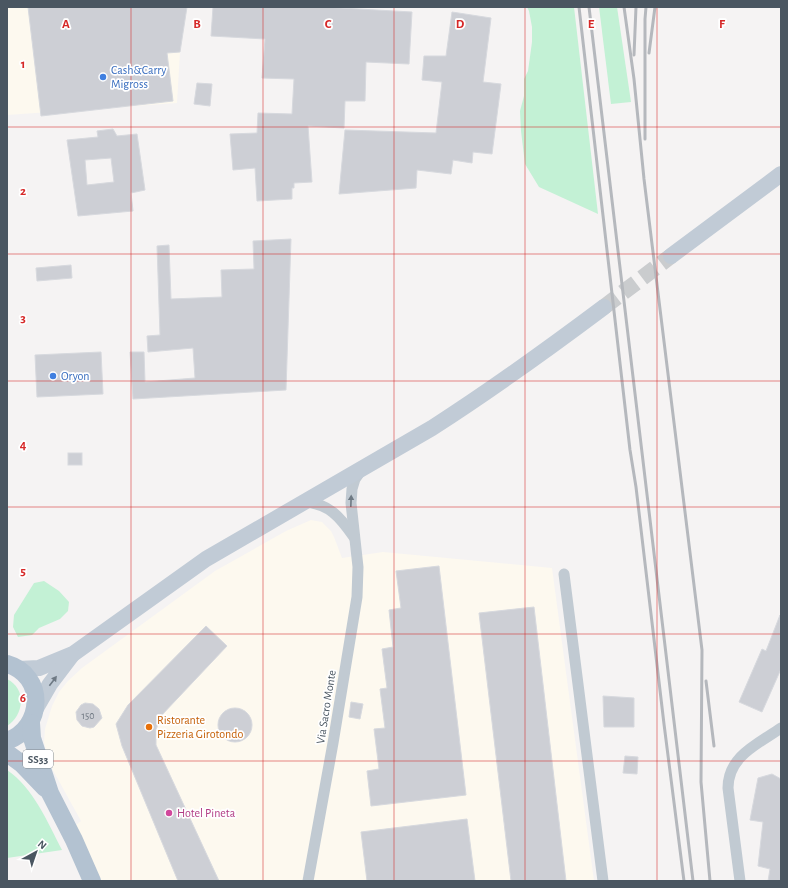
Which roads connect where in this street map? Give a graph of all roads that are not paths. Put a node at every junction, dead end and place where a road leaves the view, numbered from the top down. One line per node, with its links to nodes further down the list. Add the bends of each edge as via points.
1 (781, 174): 2 (street)
2 (671, 256)
3 (604, 307): 4 (street, via 465,407)
4 (363, 468): 5 (street); 6 (street, Via Sacro Monte, one-way to 4, via 352,489)
5 (303, 502): 6 (street, Via Sacro Monte, via 314,503 335,513); 8 (street, via 206,559)
6 (354, 537): 16 (street, Via Sacro Monte, via 358,567 357,597)
7 (564, 574): 17 (street)
8 (73, 654): 9 (street, via 39,668); 10 (street, one-way to 8, via 50,684)
9 (11, 662): 10 (main road, via 32,684 35,697)
10 (33, 716): 12 (main road, via 23,732); 14 (main road, SS33, via 32,738)
11 (781, 728): 18 (street, via 748,750 733,765 729,776 728,788)
12 (7, 741)
13 (7, 753): 14 (main road, SS33, via 22,764)
14 (50, 794): 15 (main road, SS33)
15 (92, 881)
16 (308, 881)
17 (603, 881)
18 (740, 881)

